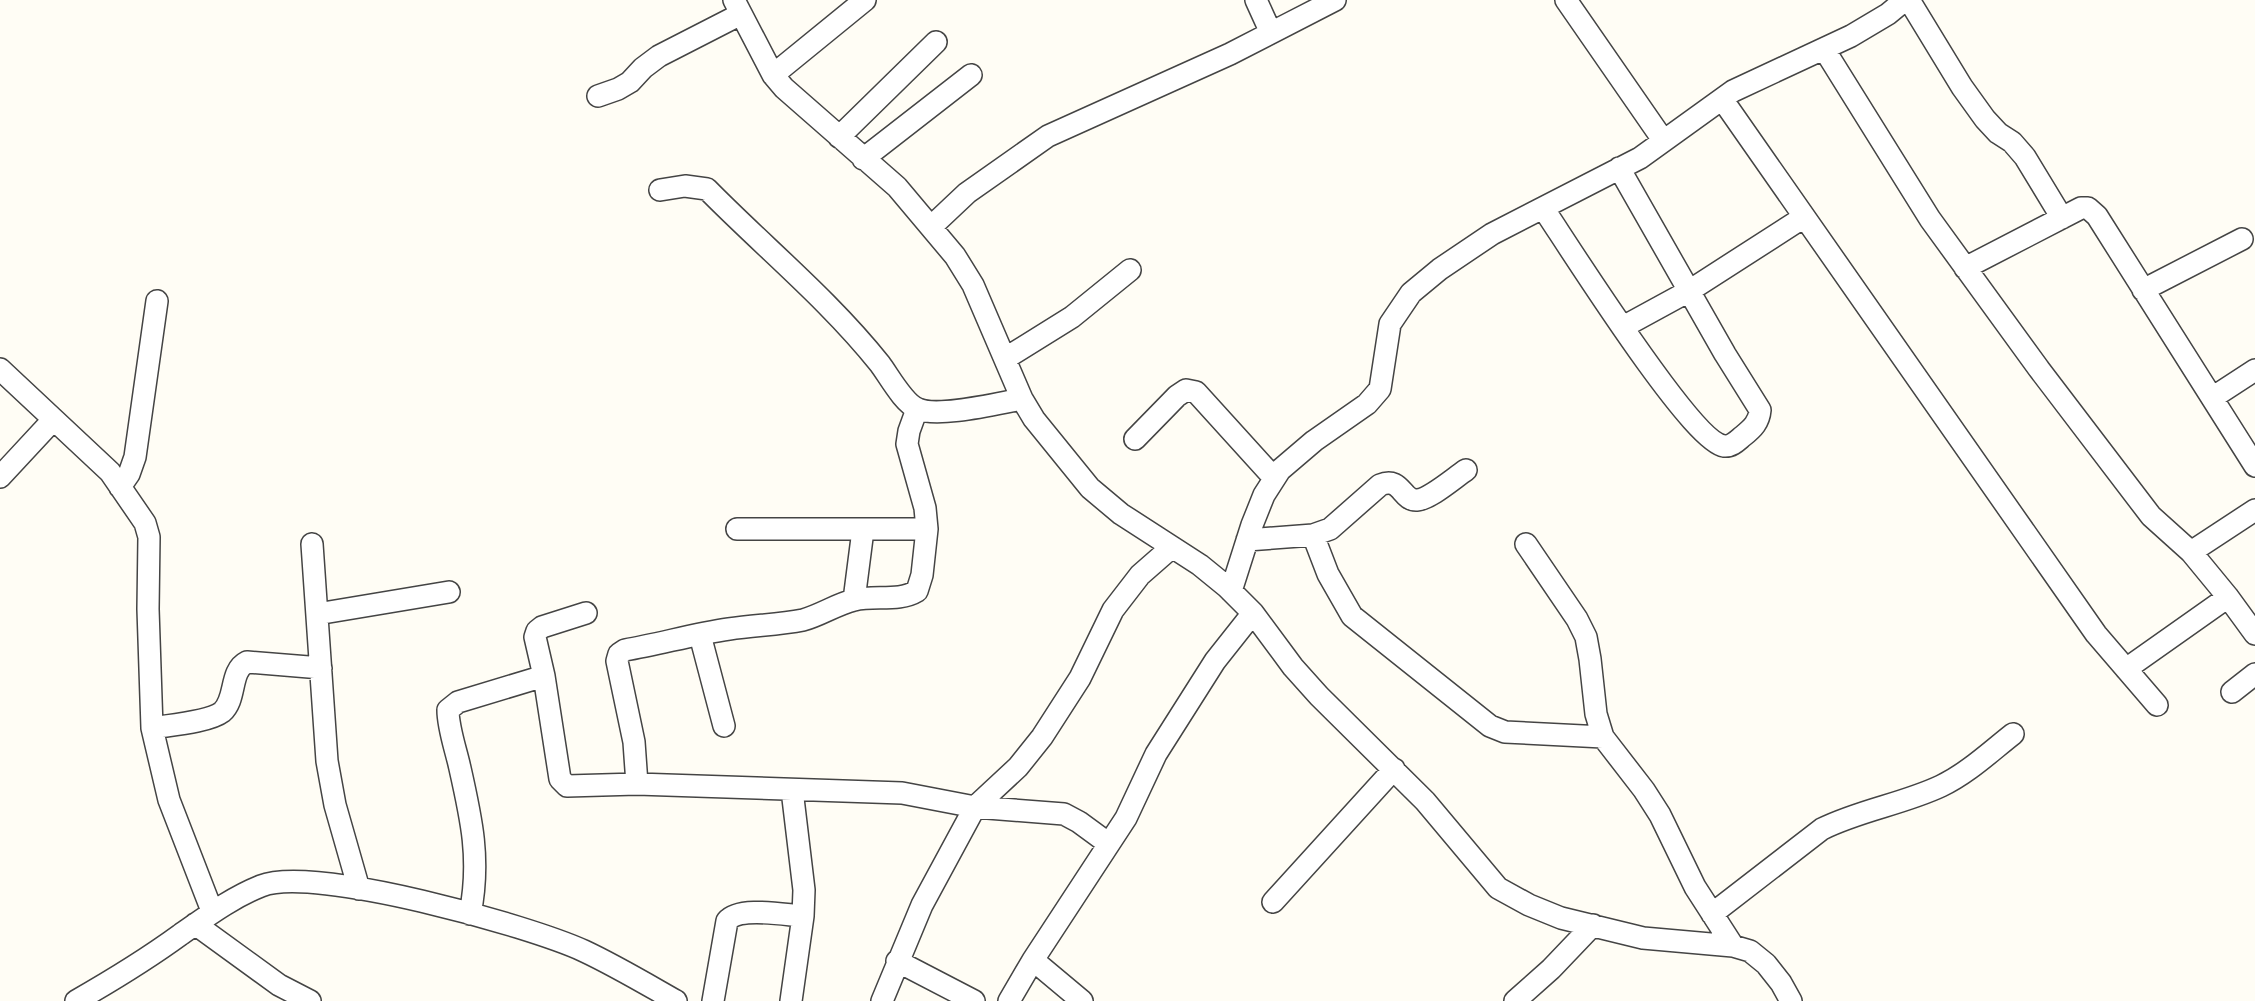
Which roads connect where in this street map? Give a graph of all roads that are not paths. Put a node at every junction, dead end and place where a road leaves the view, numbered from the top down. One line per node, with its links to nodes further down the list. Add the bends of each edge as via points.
1 (865, 0): 10 (street)
2 (1256, 0): 7 (street)
3 (1566, 0): 15 (street)
4 (1907, 0): 9 (street); 21 (street, via 1962,87 1985,119 2025,157)
5 (1330, 1): 7 (street)
6 (738, 7): 10 (street); 12 (street, via 659,56 630,82)
7 (1271, 33): 22 (street, via 1048,136 967,193)
8 (936, 42): 14 (street)
9 (1824, 49): 13 (street); 24 (street)
10 (773, 75): 14 (street)
11 (971, 75): 16 (street)
12 (598, 96)
13 (1722, 99): 15 (street); 20 (street)
14 (838, 137): 16 (street)
15 (1663, 140): 17 (street)
16 (863, 159): 22 (street, via 897,187)
17 (1619, 168): 19 (street); 27 (street)
18 (660, 190): 35 (street, via 685,186 707,189 854,334)
19 (1543, 208): 29 (street); 41 (street, via 1492,234 1411,293 1390,324 1380,389)
20 (1804, 217): 27 (street); 63 (street, via 2096,634)
21 (2062, 218): 24 (street); 26 (street, via 2081,208 2088,208 2097,216)
22 (932, 226): 30 (street, via 973,285)
23 (2242, 239): 26 (street)
24 (1965, 268): 52 (street, via 2151,516)
25 (1130, 270): 30 (street, via 1072,317)
26 (2143, 290): 33 (street)
27 (1689, 291): 29 (street); 29 (street, via 1760,410 1759,419 1734,444 1725,446 1713,441 1677,404)
28 (157, 301): 42 (street, via 135,457)
29 (1623, 327)
30 (1006, 358): 34 (street)
31 (0, 369): 36 (street)
32 (2255, 370): 33 (street)
33 (2212, 398): 38 (street)
34 (1022, 399): 35 (street, via 938,412); 51 (street, via 1090,488)
35 (917, 409): 45 (street, via 907,444)
36 (53, 420): 40 (street); 42 (street, via 91,453)
37 (1135, 439): 41 (street, via 1177,396 1186,390 1196,392)
38 (2255, 466)
39 (1466, 470): 47 (street, via 1418,500 1394,483 1380,484 1330,529)
40 (0, 477)
41 (1274, 478): 48 (street)
42 (120, 487): 69 (street, via 149,537 147,609)
43 (2255, 510): 52 (street)
44 (737, 529): 46 (street)
45 (927, 529): 46 (street); 56 (street, via 917,591 910,596)
46 (863, 530): 56 (street)
47 (1313, 535): 48 (street); 71 (street, via 1328,574 1352,616 1490,726 1505,732)
48 (1247, 540): 53 (street)
49 (312, 544): 59 (street)
50 (1526, 544): 71 (street, via 1586,637 1596,714)
51 (1172, 547): 53 (street); 75 (street, via 1140,575 1113,610 1080,678 1042,737 1018,767)
52 (2191, 552): 55 (street)
53 (1231, 591): 58 (street)
54 (449, 592): 59 (street)
55 (2228, 597): 60 (street); 63 (street)
56 (854, 600): 61 (street, via 805,619)
57 (586, 613): 65 (street, via 537,631)
58 (1253, 613): 72 (street, via 1319,696); 76 (street, via 1215,661 1156,754 1126,818)
59 (317, 614): 62 (street)
60 (2255, 634)
61 (700, 635): 68 (street); 73 (street, via 619,654)
62 (321, 668): 69 (street, via 247,662 239,669 228,705 221,713); 77 (street, via 327,761)
63 (2126, 669): 67 (street)
64 (2255, 674): 66 (street)
65 (544, 676): 73 (street, via 563,784); 80 (street, via 458,702 448,710 474,835 475,891)
66 (2232, 692)
67 (2157, 705)
68 (724, 726)
69 (152, 728): 79 (street, via 169,800)
70 (2013, 734): 81 (street, via 1942,786 1822,829)
71 (1603, 737): 81 (street, via 1655,807)
72 (1394, 769): 78 (street); 84 (street, via 1498,888 1561,918)
73 (637, 784): 74 (street)
74 (792, 790): 75 (street, via 902,793); 82 (street)
75 (975, 807): 76 (street, via 1064,814); 87 (street, via 922,905)
76 (1109, 844): 86 (street)
77 (359, 889): 79 (street, via 288,880 264,885); 80 (street)
78 (1273, 902)
79 (212, 911): 83 (street)
80 (470, 914): 90 (street, via 583,951)
81 (1712, 914): 85 (street)
82 (804, 916): 91 (street, via 731,916); 92 (street)
83 (195, 924): 88 (street); 89 (street, via 279,986)
84 (1593, 926): 85 (street, via 1643,938); 97 (street)
85 (1733, 946): 98 (street, via 1750,951 1766,964)
86 (1033, 960): 95 (street); 96 (street)
87 (897, 961): 93 (street); 94 (street)
88 (76, 1001)
89 (310, 1001)
90 (676, 1001)
91 (713, 1001)
92 (791, 1001)
93 (882, 1001)
94 (974, 1001)
95 (1009, 1001)
96 (1082, 1001)
97 (1515, 1001)
98 (1791, 1001)

